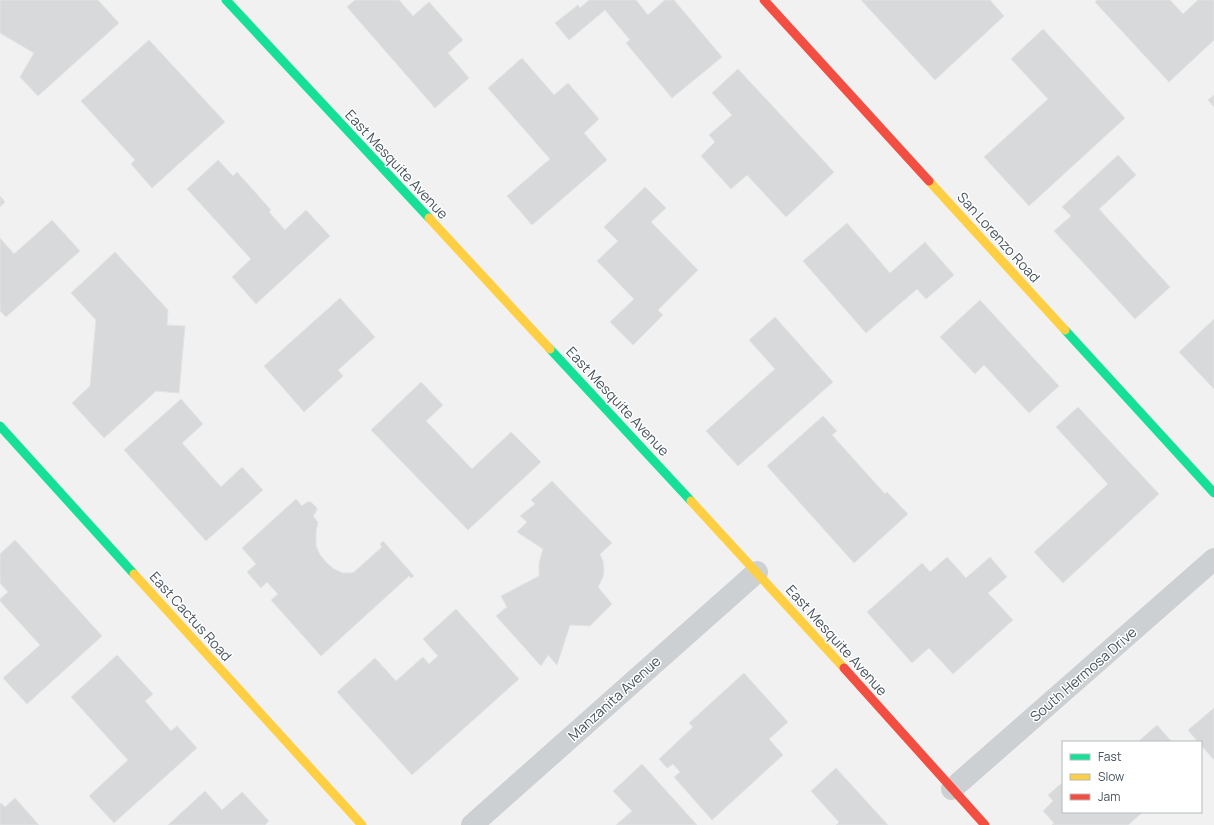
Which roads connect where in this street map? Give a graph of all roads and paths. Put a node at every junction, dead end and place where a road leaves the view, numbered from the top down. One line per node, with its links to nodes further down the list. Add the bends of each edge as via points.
1 (226, 0): 6 (street, East Mesquite Avenue)
2 (764, 0): 4 (street, San Lorenzo Road)
3 (0, 426): 8 (street, East Cactus Road)
4 (1214, 493)
5 (1214, 559): 7 (street, South Hermosa Drive)
6 (757, 572): 7 (street, East Mesquite Avenue); 9 (street, Manzanita Avenue)
7 (952, 789): 10 (street, East Mesquite Avenue)
8 (362, 825)
9 (472, 825)
10 (985, 825)

